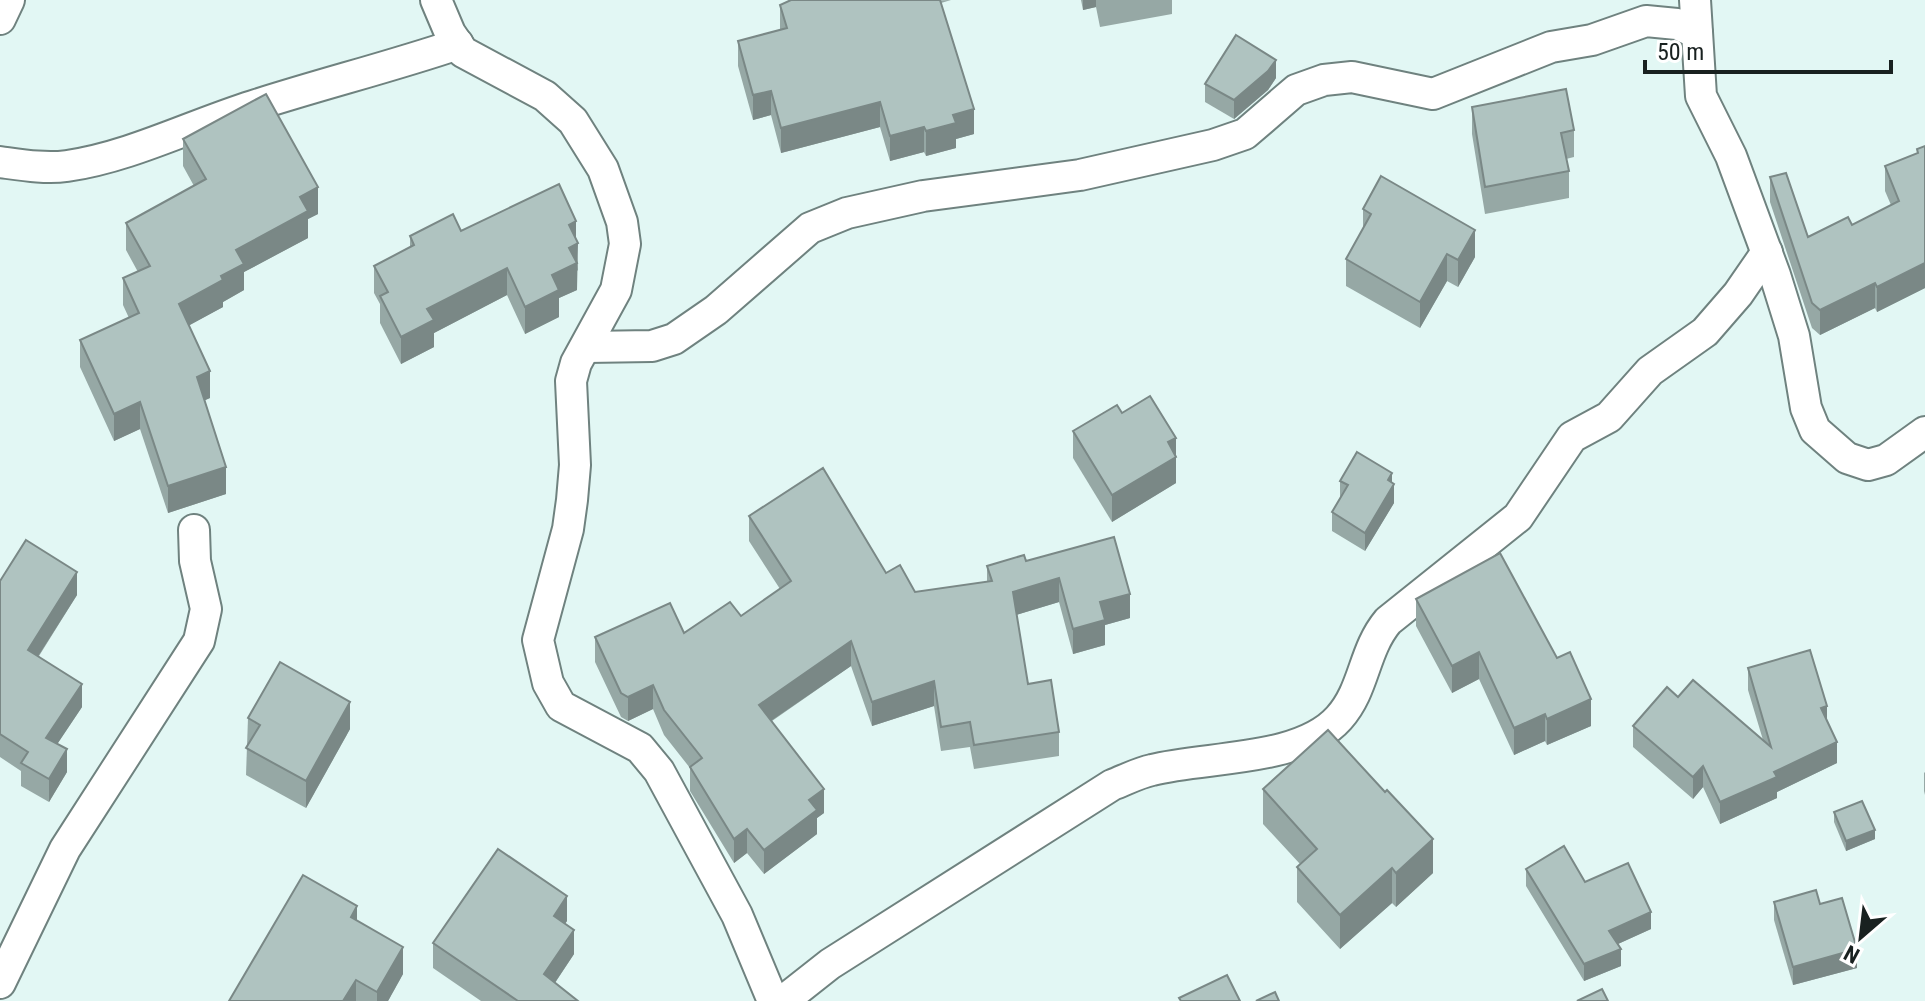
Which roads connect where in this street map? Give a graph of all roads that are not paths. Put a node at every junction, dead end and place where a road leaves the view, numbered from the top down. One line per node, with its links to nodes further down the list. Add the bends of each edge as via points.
1 (9, 0): 4 (street)
2 (436, 0): 6 (street)
3 (1695, 0): 5 (street)
4 (0, 19)
5 (1697, 33): 8 (street, via 1701,96 1731,156); 9 (street, via 1677,24 1646,21 1592,40 1551,47 1433,94 1352,77 1324,80 1296,90 1245,134 1213,145 1080,175 923,196 847,213 810,228 716,310 674,339 652,346)
6 (458, 44): 7 (street, via 103,157 66,166); 9 (street, via 479,64 560,107 591,148 614,194 625,244 610,305)
7 (0, 162)
8 (1767, 252): 10 (street, via 1794,336 1815,430 1847,458 1868,465 1886,460); 14 (street, via 1705,332 1650,371 1609,417 1572,437 1518,517 1388,621 1373,640 1357,694 1314,739 1151,770 1112,785 830,964)
9 (587, 347): 13 (street, via 571,381 572,500 538,640 541,663 561,706 630,741 659,771 737,915)
10 (1925, 432)
11 (194, 530): 12 (street, via 206,609 199,641 65,849)
12 (0, 983)
13 (773, 1001)
14 (783, 1001)

